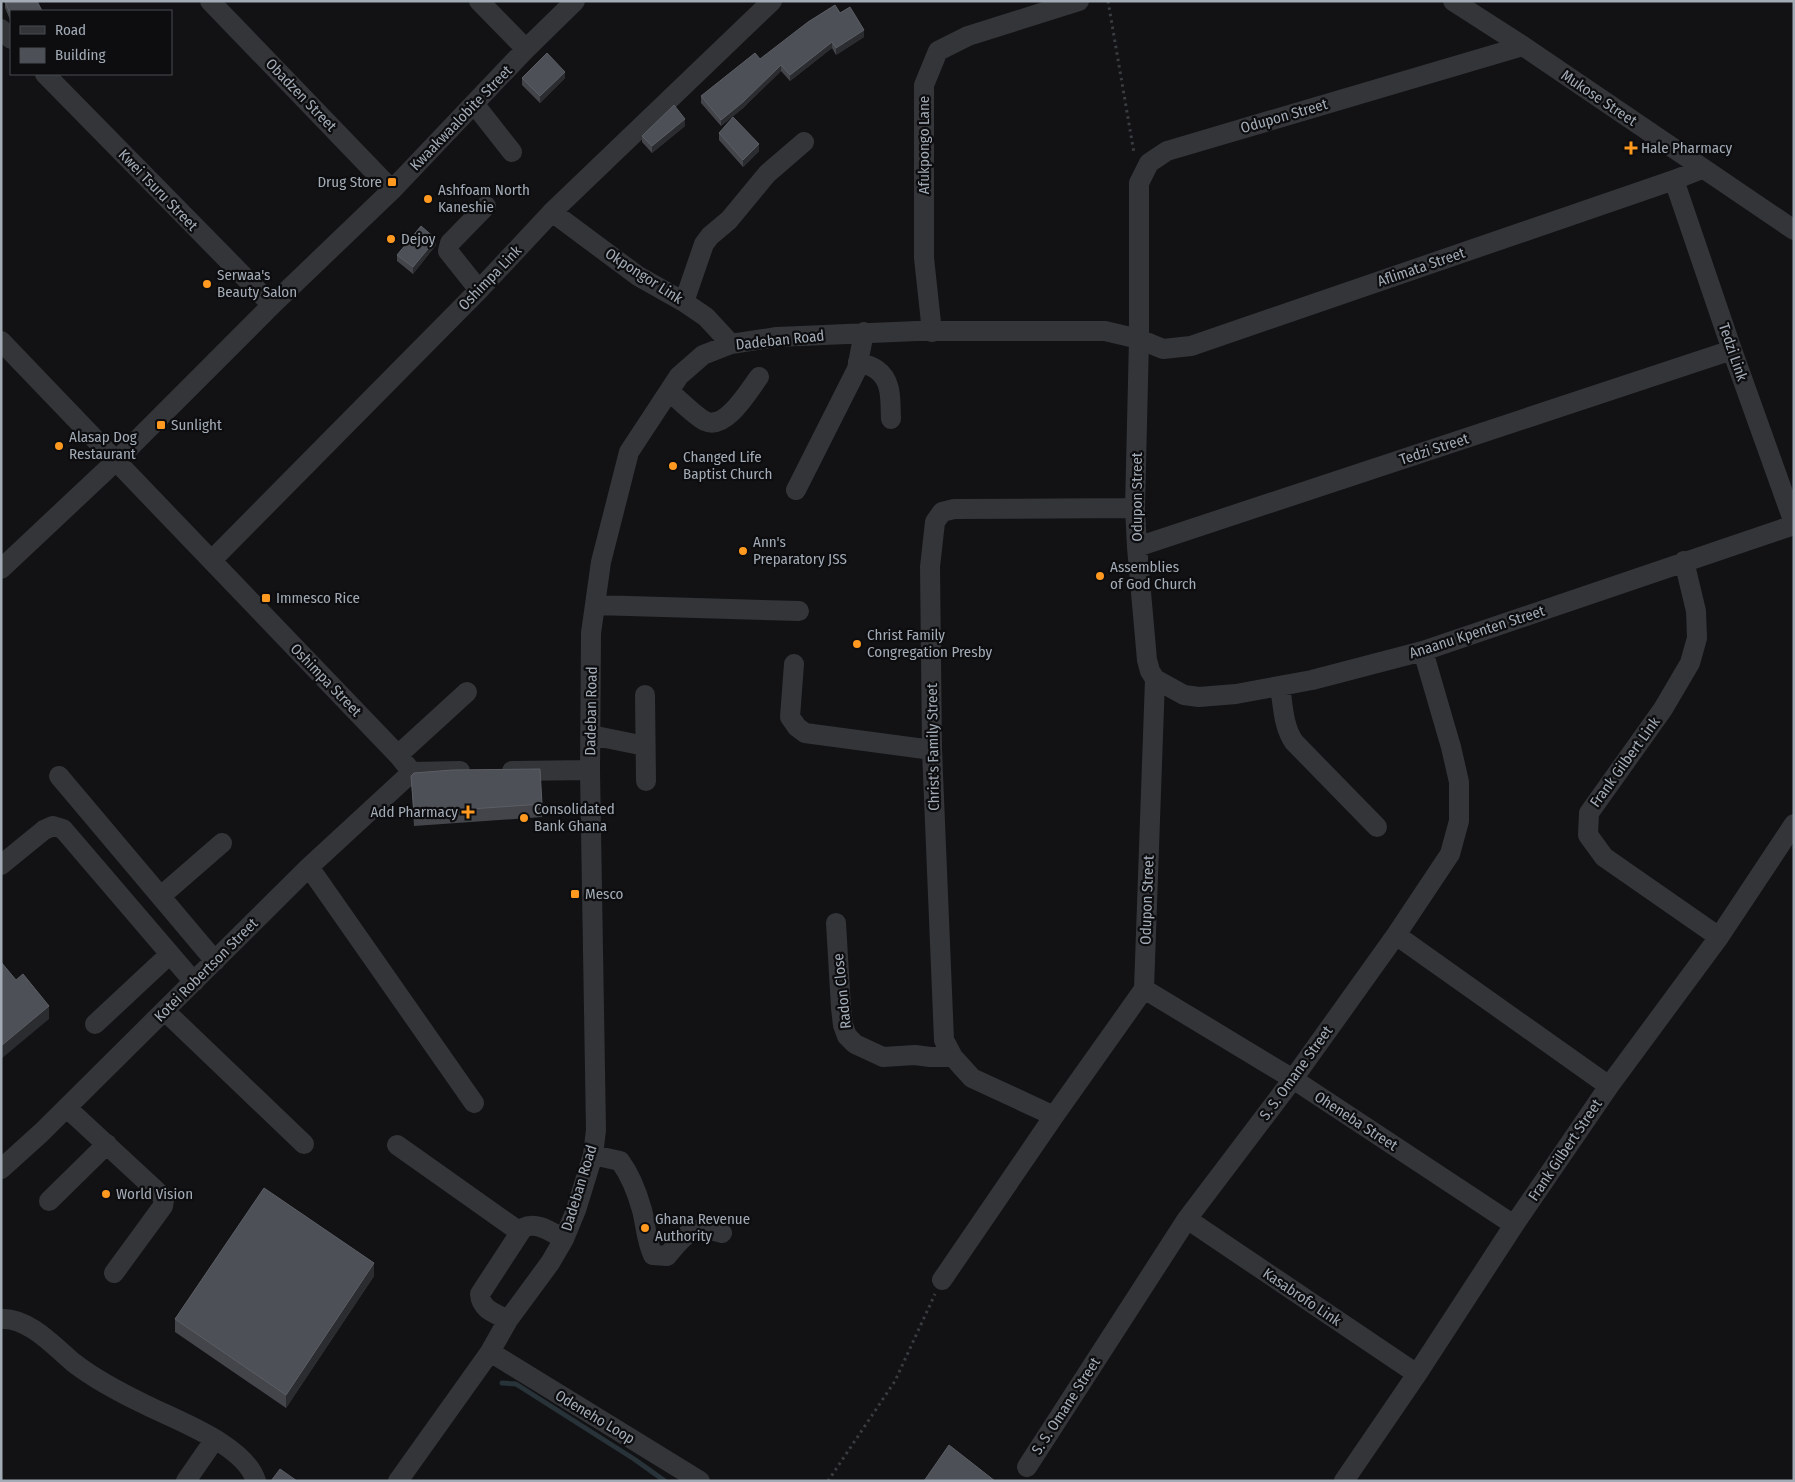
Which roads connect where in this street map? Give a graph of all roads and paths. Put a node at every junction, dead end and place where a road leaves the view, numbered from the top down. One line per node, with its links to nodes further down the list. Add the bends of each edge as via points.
1 (210, 1): 19 (street, Obadzen Street)
2 (479, 1): 11 (street)
3 (575, 1): 11 (street, Kwaakwaalobite Street)
4 (772, 1): 21 (street, Oshimpa Link)
5 (1108, 1): 16 (path)
6 (1453, 1): 10 (street, Mukose Street)
7 (1068, 3): 27 (street, Afukpongo Lane, via 968,36 938,51 924,85 924,258)
8 (1, 29): 9 (street)
9 (10, 38)
10 (1523, 46): 17 (street, Mukose Street); 28 (street, Odupon Street, via 1166,151 1149,163 1139,183)
11 (526, 49): 13 (street, Kwaakwaalobite Street)
12 (46, 75): 25 (street, Kwei Tsuru Street)
13 (475, 105): 15 (street); 19 (street, Kwaakwaalobite Street)
14 (804, 142): 24 (street, via 768,174 704,244)
15 (512, 152)
16 (1134, 154)
17 (1702, 169): 18 (street, Aflimata Street); 22 (street, Mukose Street)
18 (1674, 180): 28 (street, Aflimata Street, via 1190,346 1163,349); 31 (street, Tedzi Link)
19 (392, 190): 25 (street, Kwaakwaalobite Street)
20 (486, 206): 23 (street, via 450,244 448,251)
21 (552, 212): 23 (street, Oshimpa Link); 24 (street, Okpongor Link, via 638,276)
22 (1794, 230)
23 (480, 290): 41 (street, Oshimpa Link)
24 (684, 302): 30 (street, Okpongor Link, via 706,317)
25 (272, 305): 36 (street, Kwaakwaalobite Street)
26 (864, 332): 27 (street, Dadeban Road); 30 (street, Dadeban Road, via 777,337); 32 (street)
27 (932, 332): 28 (street, Dadeban Road, via 1105,331)
28 (1140, 339): 38 (street, Odupon Street)
29 (1, 341): 36 (street, Oshimpa Street)
30 (731, 344): 34 (street, Dadeban Road, via 703,355 679,376)
31 (1732, 350): 39 (street, Tedzi Link); 40 (street, Tedzi Street)
32 (858, 362): 35 (street, via 877,370 886,379 890,390); 37 (street)
33 (760, 377): 34 (street, via 728,417 716,423 706,421)
34 (669, 391): 44 (street, Dadeban Road, via 629,452 601,562)
35 (891, 420)
36 (117, 460): 41 (street, Oshimpa Street); 43 (street, Kwaakwaalobite Street)
37 (796, 490)
38 (1136, 508): 40 (street, Odupon Street); 54 (street, Christ's Family Street, via 954,509 942,512 935,522 930,567)
39 (1794, 524): 42 (street, Anaanu Kpenten Street)
40 (1137, 547): 48 (street, Odupon Street, via 1147,660)
41 (212, 560): 55 (street, Oshimpa Street)
42 (1684, 561): 46 (street, Anaanu Kpenten Street); 68 (street, Frank Gilbert Link, via 1696,611 1697,638 1690,663 1663,709 1589,813 1588,835 1604,857)
43 (1, 569)
44 (595, 605): 45 (street); 52 (street, Dadeban Road, via 591,633)
45 (799, 611)
46 (1423, 651): 49 (street, Anaanu Kpenten Street); 67 (street, S. S. Omane Street, via 1459,782 1459,821 1450,854)
47 (794, 664): 54 (street, via 790,716 805,733)
48 (1155, 679): 49 (street, Anaanu Kpenten Street, via 1184,695 1199,696 1236,694); 72 (street, Odupon Street)
49 (1280, 686): 61 (street, via 1286,724 1294,742)
50 (467, 692): 55 (street)
51 (645, 695): 53 (street)
52 (591, 735): 53 (street); 56 (street, Dadeban Road)
53 (645, 746): 59 (street)
54 (932, 750): 75 (street, Christ's Family Street, via 944,1040)
55 (398, 755): 57 (street, Oshimpa Street)
56 (590, 770): 57 (street); 84 (street, Dadeban Road, via 596,1130)
57 (412, 772): 64 (street, Kotei Robertson Street)
58 (59, 776): 65 (street)
59 (646, 781)
60 (1794, 824): 68 (street, Frank Gilbert Street)
61 (1378, 827)
62 (222, 843): 65 (street)
63 (1, 865): 69 (street, via 44,830 53,826 63,828)
64 (309, 867): 70 (street, Kotei Robertson Street); 78 (street)
65 (161, 896): 70 (street)
66 (836, 923): 75 (street, Radon Close, via 841,1008 847,1036 855,1044 884,1057)
67 (1396, 935): 76 (street, S. S. Omane Street); 77 (street)
68 (1719, 937): 77 (street, Frank Gilbert Street)
69 (170, 954): 71 (street); 74 (street)
70 (215, 961): 71 (street, Kotei Robertson Street)
71 (194, 982): 73 (street, Kotei Robertson Street)
72 (1144, 989): 76 (street, Oheneba Street); 80 (street)
73 (165, 1011): 79 (street, Kotei Robertson Street); 82 (street)
74 (95, 1024)
75 (953, 1057): 80 (street, Christ's Family Street, via 972,1078)
76 (1293, 1079): 87 (street, S. S. Omane Street); 88 (street, Oheneba Street)
77 (1610, 1086): 88 (street, Frank Gilbert Street)
78 (474, 1103)
79 (67, 1108): 81 (street); 85 (street, Kotei Robertson Street)
80 (1054, 1116): 93 (street)
81 (106, 1144): 86 (street); 92 (street, via 164,1200 163,1206)
82 (304, 1144)
83 (397, 1145): 89 (street)
84 (593, 1155): 90 (street, via 620,1160 629,1173 653,1255 667,1256 686,1233 709,1229); 91 (street, Dadeban Road)
85 (1, 1169)
86 (49, 1201)
87 (1187, 1219): 97 (street, Kasabrofo Link); 99 (street, S. S. Omane Street)
88 (1514, 1225): 97 (street, Frank Gilbert Street)
89 (520, 1232): 91 (street, via 530,1225 538,1226); 95 (street, via 480,1294 485,1308)
90 (722, 1233)
91 (564, 1239): 95 (street, Dadeban Road)
92 (114, 1274)
93 (942, 1280): 104 (path, via 895,1381)
94 (1, 1319): 98 (street, via 25,1323 88,1374)
95 (508, 1320): 96 (street, Dadeban Road)
96 (490, 1352): 102 (street, Dadeban Road); 103 (street, Odeneho Loop)
97 (1417, 1374): 105 (street, Frank Gilbert Street)
98 (216, 1439): 100 (street); 101 (street, via 248,1464)
99 (1027, 1467)
100 (186, 1481)
101 (256, 1481)
102 (398, 1481)
103 (700, 1481)
104 (828, 1481)
105 (1344, 1481)

